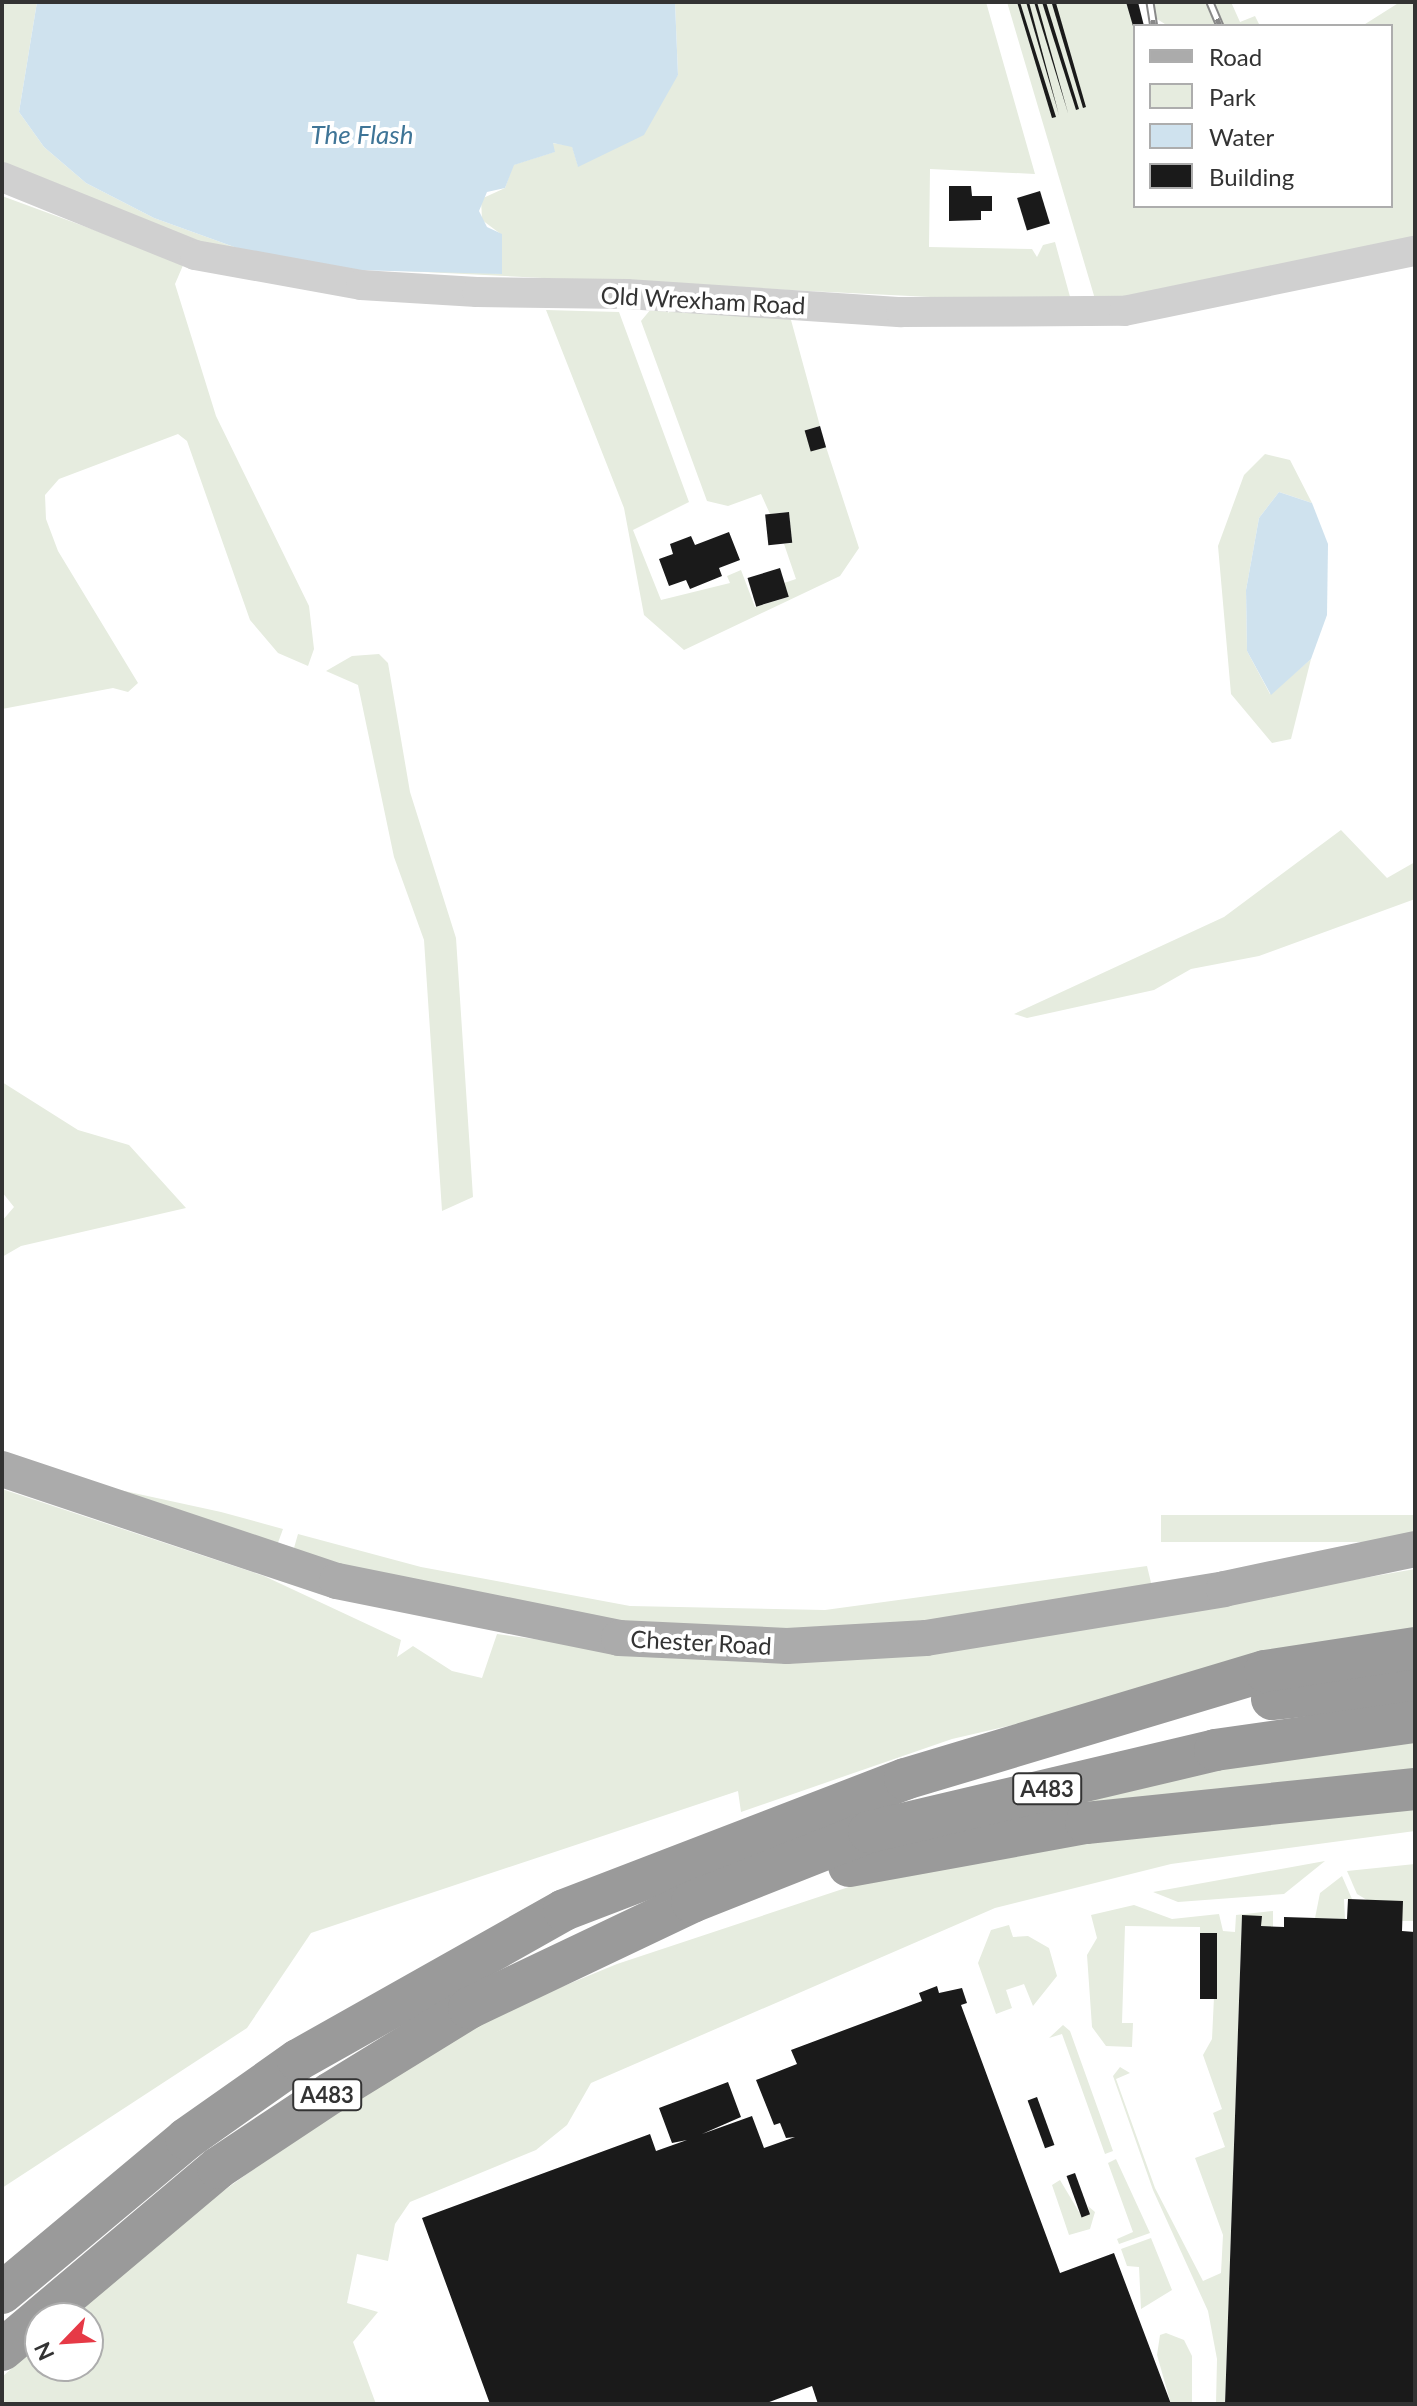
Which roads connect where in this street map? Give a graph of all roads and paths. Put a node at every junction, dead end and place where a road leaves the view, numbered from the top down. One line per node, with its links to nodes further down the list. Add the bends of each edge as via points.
1 (2, 177): 2 (street, Old Wrexham Road, via 195,255 361,285 477,292 627,294 901,312 1124,311)
2 (1415, 251)
3 (2, 1469): 4 (main road, Chester Road, via 337,1581 619,1638 787,1646 926,1638 1224,1589)
4 (1415, 1549)
5 (1415, 1648): 8 (highway, A483, via 1265,1671)
6 (1415, 1684): 8 (highway, A483, via 1300,1693)
7 (1415, 1722): 10 (highway, A483, via 1215,1750 869,1832)
8 (996, 1753): 11 (highway, A483, via 905,1779 564,1910 298,2060 186,2139)
9 (1415, 1789): 10 (highway, A483, via 1086,1823 893,1856)
10 (692, 1902): 12 (highway, A483, via 469,2008 331,2093 218,2168)
11 (2, 2293)
12 (2, 2350)

